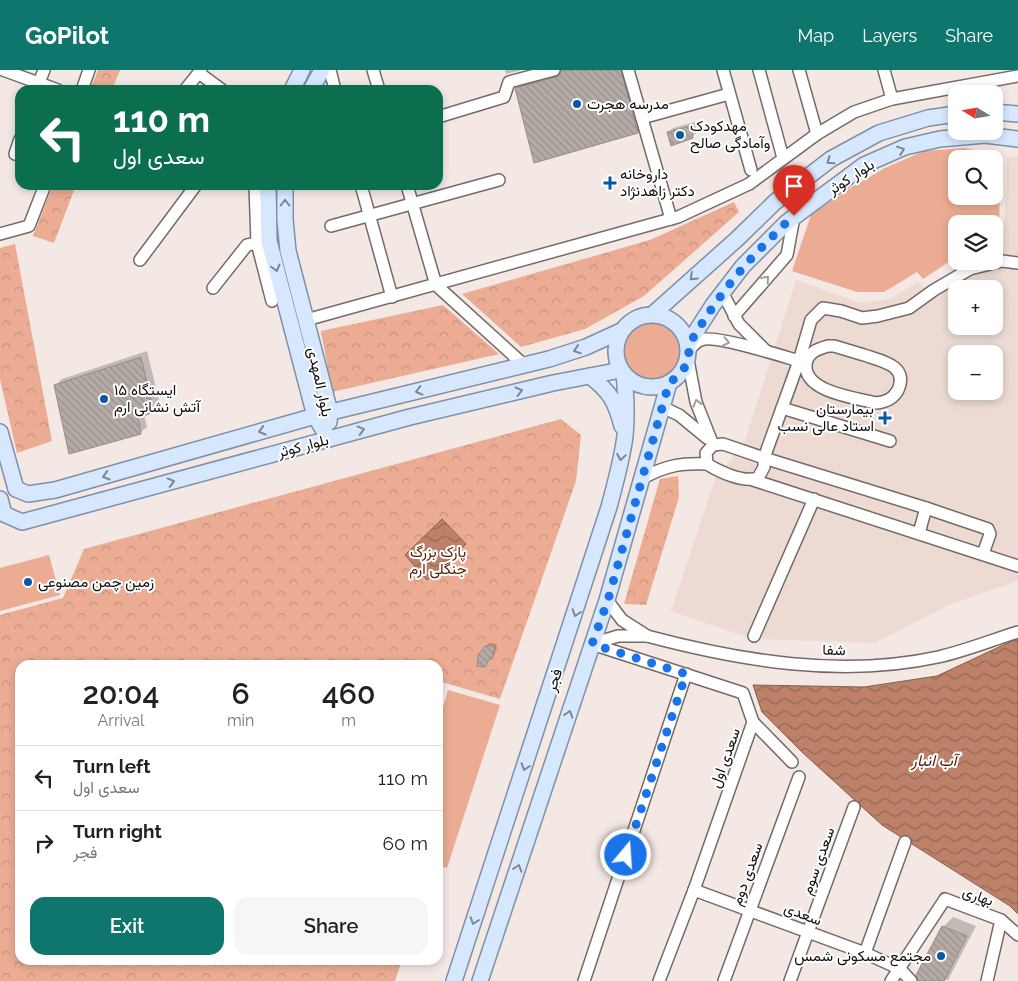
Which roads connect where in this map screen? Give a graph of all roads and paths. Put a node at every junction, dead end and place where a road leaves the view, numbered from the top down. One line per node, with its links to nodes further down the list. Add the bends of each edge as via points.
1 (3, 70): 16 (street)
2 (44, 70): 17 (street)
3 (89, 70): 18 (street)
4 (302, 70): 21 (main road)
5 (322, 70): 22 (main road)
6 (330, 70): 23 (street)
7 (373, 70): 24 (street)
8 (554, 70): 29 (street, via 509,82 504,97)
9 (628, 70): 31 (street)
10 (723, 70): 25 (street)
11 (759, 70): 34 (street)
12 (799, 70): 32 (street)
13 (884, 70): 26 (street)
14 (200, 72): 19 (street); 20 (street)
15 (1018, 76): 26 (street)
16 (34, 85)
17 (39, 85)
18 (84, 85)
19 (189, 85)
20 (216, 85)
21 (294, 85)
22 (314, 85)
23 (334, 85)
24 (378, 85)
25 (730, 94): 31 (street); 35 (street)
26 (892, 99): 32 (street, via 854,112)
27 (1003, 113): 28 (main road)
28 (1018, 114)
29 (443, 115)
30 (948, 115): 51 (main road, بلوار کوثر, one-way to 51, via 879,133 831,159 775,202)
31 (642, 118): 47 (street)
32 (817, 134): 34 (street)
33 (1018, 139): 46 (main road, بلوار کوثر, one-way to 33, via 864,165 905,148 940,139 985,135)
34 (783, 158): 47 (street, via 749,184)
35 (751, 170)
36 (499, 180): 44 (street)
37 (43, 190): 49 (street, via 29,226)
38 (192, 190): 52 (street)
39 (256, 190): 50 (street)
40 (268, 190): 50 (main road, بلوار المهدی)
41 (285, 190): 62 (main road, بلوار المهدی, one-way to 41, via 288,251)
42 (362, 190): 45 (street)
43 (408, 190): 44 (street)
44 (412, 203): 45 (street); 55 (street)
45 (369, 215): 48 (street); 58 (street)
46 (794, 216): 54 (main road, بلوار کوثر); 61 (street, one-way to 46, via 787,255)
47 (670, 219): 55 (street)
48 (331, 226)
49 (0, 234)
50 (263, 242): 56 (street, via 247,246); 59 (street); 73 (main road, بلوار المهدی, one-way to 73)
51 (724, 248): 54 (main road, via 723,257 728,264); 60 (main road, بلوار کوثر, one-way to 60)
52 (140, 260)
53 (1018, 263): 67 (street, via 1002,261 970,269 909,308 886,314 862,318 823,308 811,320)
54 (743, 266): 57 (main road, بلوار کوثر)
55 (436, 285): 58 (street); 66 (street)
56 (213, 288)
57 (722, 292): 61 (street); 64 (main road, بلوار کوثر)
58 (392, 297): 62 (street)
59 (272, 301)
60 (653, 314): 63 (main road, via 630,322); 64 (main road, via 676,323 685,335)
61 (734, 316): 65 (street)
62 (306, 320): 73 (main road, بلوار المهدی)
63 (621, 332): 66 (main road, بلوار کوثر, one-way to 66, via 586,347); 68 (main road, via 616,351)
64 (688, 351): 65 (street, one-way to 65, via 701,339 710,339); 70 (main road, via 680,373); 78 (street, one-way to 64, via 696,402)
65 (767, 352): 67 (street)
66 (524, 365): 73 (main road, بلوار کوثر, one-way to 73)
67 (802, 365): 67 (street, via 815,350 834,346 889,363 901,378 894,396 876,403 820,388); 72 (street)
68 (623, 372): 69 (main road, بلوار کوثر); 70 (main road, via 634,382 645,386); 75 (main road, فجر)
69 (590, 376): 75 (main road, via 607,390); 76 (main road, بلوار کوثر, one-way to 69)
70 (669, 383): 71 (main road, فجر)
71 (662, 407): 78 (street, via 695,426); 81 (main road, فجر)
72 (782, 408): 77 (street); 79 (street)
73 (322, 414): 76 (main road, بلوار المهدی); 83 (main road, بلوار کوثر, one-way to 83, via 55,490 28,494)
74 (0, 432): 83 (main road)
75 (625, 436): 108 (main road, فجر, one-way to 108, via 598,545)
76 (329, 439): 84 (main road, بلوار کوثر, one-way to 76, via 4,514 22,522)
77 (890, 442)
78 (713, 445): 79 (street, via 723,444); 80 (street, via 706,453)
79 (764, 458): 82 (street, via 764,467 758,478); 86 (street)
80 (707, 464): 81 (street, via 678,464); 82 (street)
81 (643, 478): 90 (main road, فجر)
82 (753, 480): 85 (street)
83 (16, 489): 84 (main road)
84 (0, 497)
85 (814, 498): 87 (street); 93 (street)
86 (926, 508): 87 (street); 88 (street, via 988,529 990,534)
87 (919, 533): 88 (street)
88 (982, 554): 89 (street)
89 (1018, 566)
90 (608, 600): 92 (street, via 622,620); 94 (main road, فجر)
91 (1018, 632): 92 (street, شفا, via 938,657 889,665 832,666 761,661)
92 (647, 636): 94 (street, via 618,636)
93 (754, 636)
94 (592, 644): 95 (street, سعدی اول); 109 (main road, فجر, one-way to 94)
95 (686, 674): 96 (street, سعدی اول, via 743,693); 110 (street)
96 (753, 722): 97 (street); 101 (street, سعدی اول)
97 (792, 762)
98 (799, 777): 102 (street, سعدی دوم)
99 (854, 807): 104 (street, سعدی سوم)
100 (905, 842): 106 (street)
101 (694, 890): 102 (street, سعدی); 111 (street, سعدی اول)
102 (750, 910): 104 (street, سعدی); 112 (street, سعدی دوم)
103 (1002, 920): 105 (street, بهاری); 107 (street, بهاری, via 945,900); 116 (street)
104 (808, 932): 106 (street, سعدی); 113 (street, سعدی سوم)
105 (1018, 935)
106 (865, 953): 107 (street, سعدی)
107 (900, 969): 114 (street); 115 (street)
108 (454, 981)
109 (480, 981)
110 (584, 981)
111 (659, 981)
112 (724, 981)
113 (790, 981)
114 (891, 981)
115 (912, 981)
116 (987, 981)

